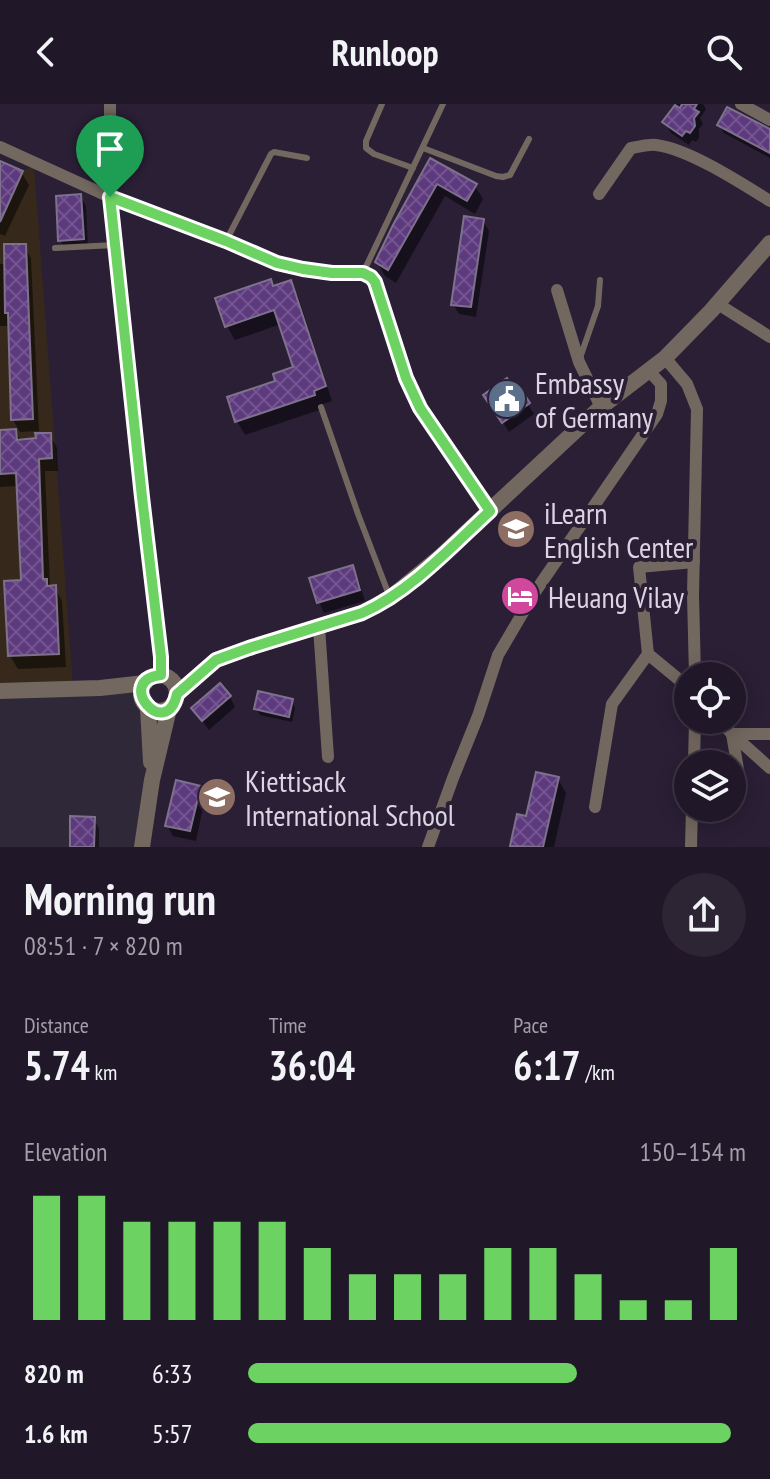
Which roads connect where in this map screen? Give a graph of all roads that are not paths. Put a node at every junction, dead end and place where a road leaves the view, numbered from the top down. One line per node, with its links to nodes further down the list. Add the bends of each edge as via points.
1 (110, 104): 12 (street)
2 (382, 104): 10 (lane, via 366,148)
3 (443, 104): 8 (lane)
4 (741, 104): 5 (street)
5 (770, 120)
6 (529, 139): 8 (lane, via 510,175 503,177)
7 (0, 147): 12 (street)
8 (423, 148): 10 (lane)
9 (307, 158): 14 (lane, via 271,154)
10 (413, 168): 18 (lane)
11 (599, 194): 13 (street, via 631,148 652,145 672,148)
12 (110, 197): 14 (street); 16 (street)
13 (770, 201)
14 (226, 241): 18 (street, via 277,263)
15 (770, 243): 21 (street)
16 (115, 245): 17 (lane); 36 (street)
17 (55, 248)
18 (363, 273): 28 (street, via 375,282 420,408)
19 (600, 280): 24 (lane, via 598,306)
20 (557, 290): 24 (street)
21 (718, 304): 22 (street); 23 (street)
22 (770, 337)
23 (665, 358): 25 (street); 29 (street, via 687,384 697,409)
24 (579, 362): 27 (street)
25 (648, 370): 27 (street); 50 (street, via 661,384 657,414 498,655)
26 (321, 407): 30 (lane)
27 (601, 407): 28 (street)
28 (490, 511): 30 (street)
29 (694, 562): 32 (street, via 639,567); 34 (street)
30 (390, 598): 31 (street)
31 (319, 627): 33 (street); 44 (street)
32 (648, 654): 35 (street); 47 (street, via 612,704)
33 (216, 660): 36 (street); 39 (street)
34 (695, 662)
35 (674, 675)
36 (163, 676): 38 (street, via 155,676); 39 (street, via 174,683)
37 (0, 691): 38 (street, via 100,688)
38 (145, 697): 39 (street, via 159,712); 46 (street)
39 (173, 701): 46 (street)
40 (732, 734): 43 (street); 45 (street)
41 (746, 734): 42 (street)
42 (770, 734)
43 (735, 750)
44 (328, 757)
45 (770, 768)
46 (152, 780): 49 (street)
47 (595, 807)
48 (692, 822): 51 (street)
49 (142, 847)
50 (428, 847)
51 (691, 847)

